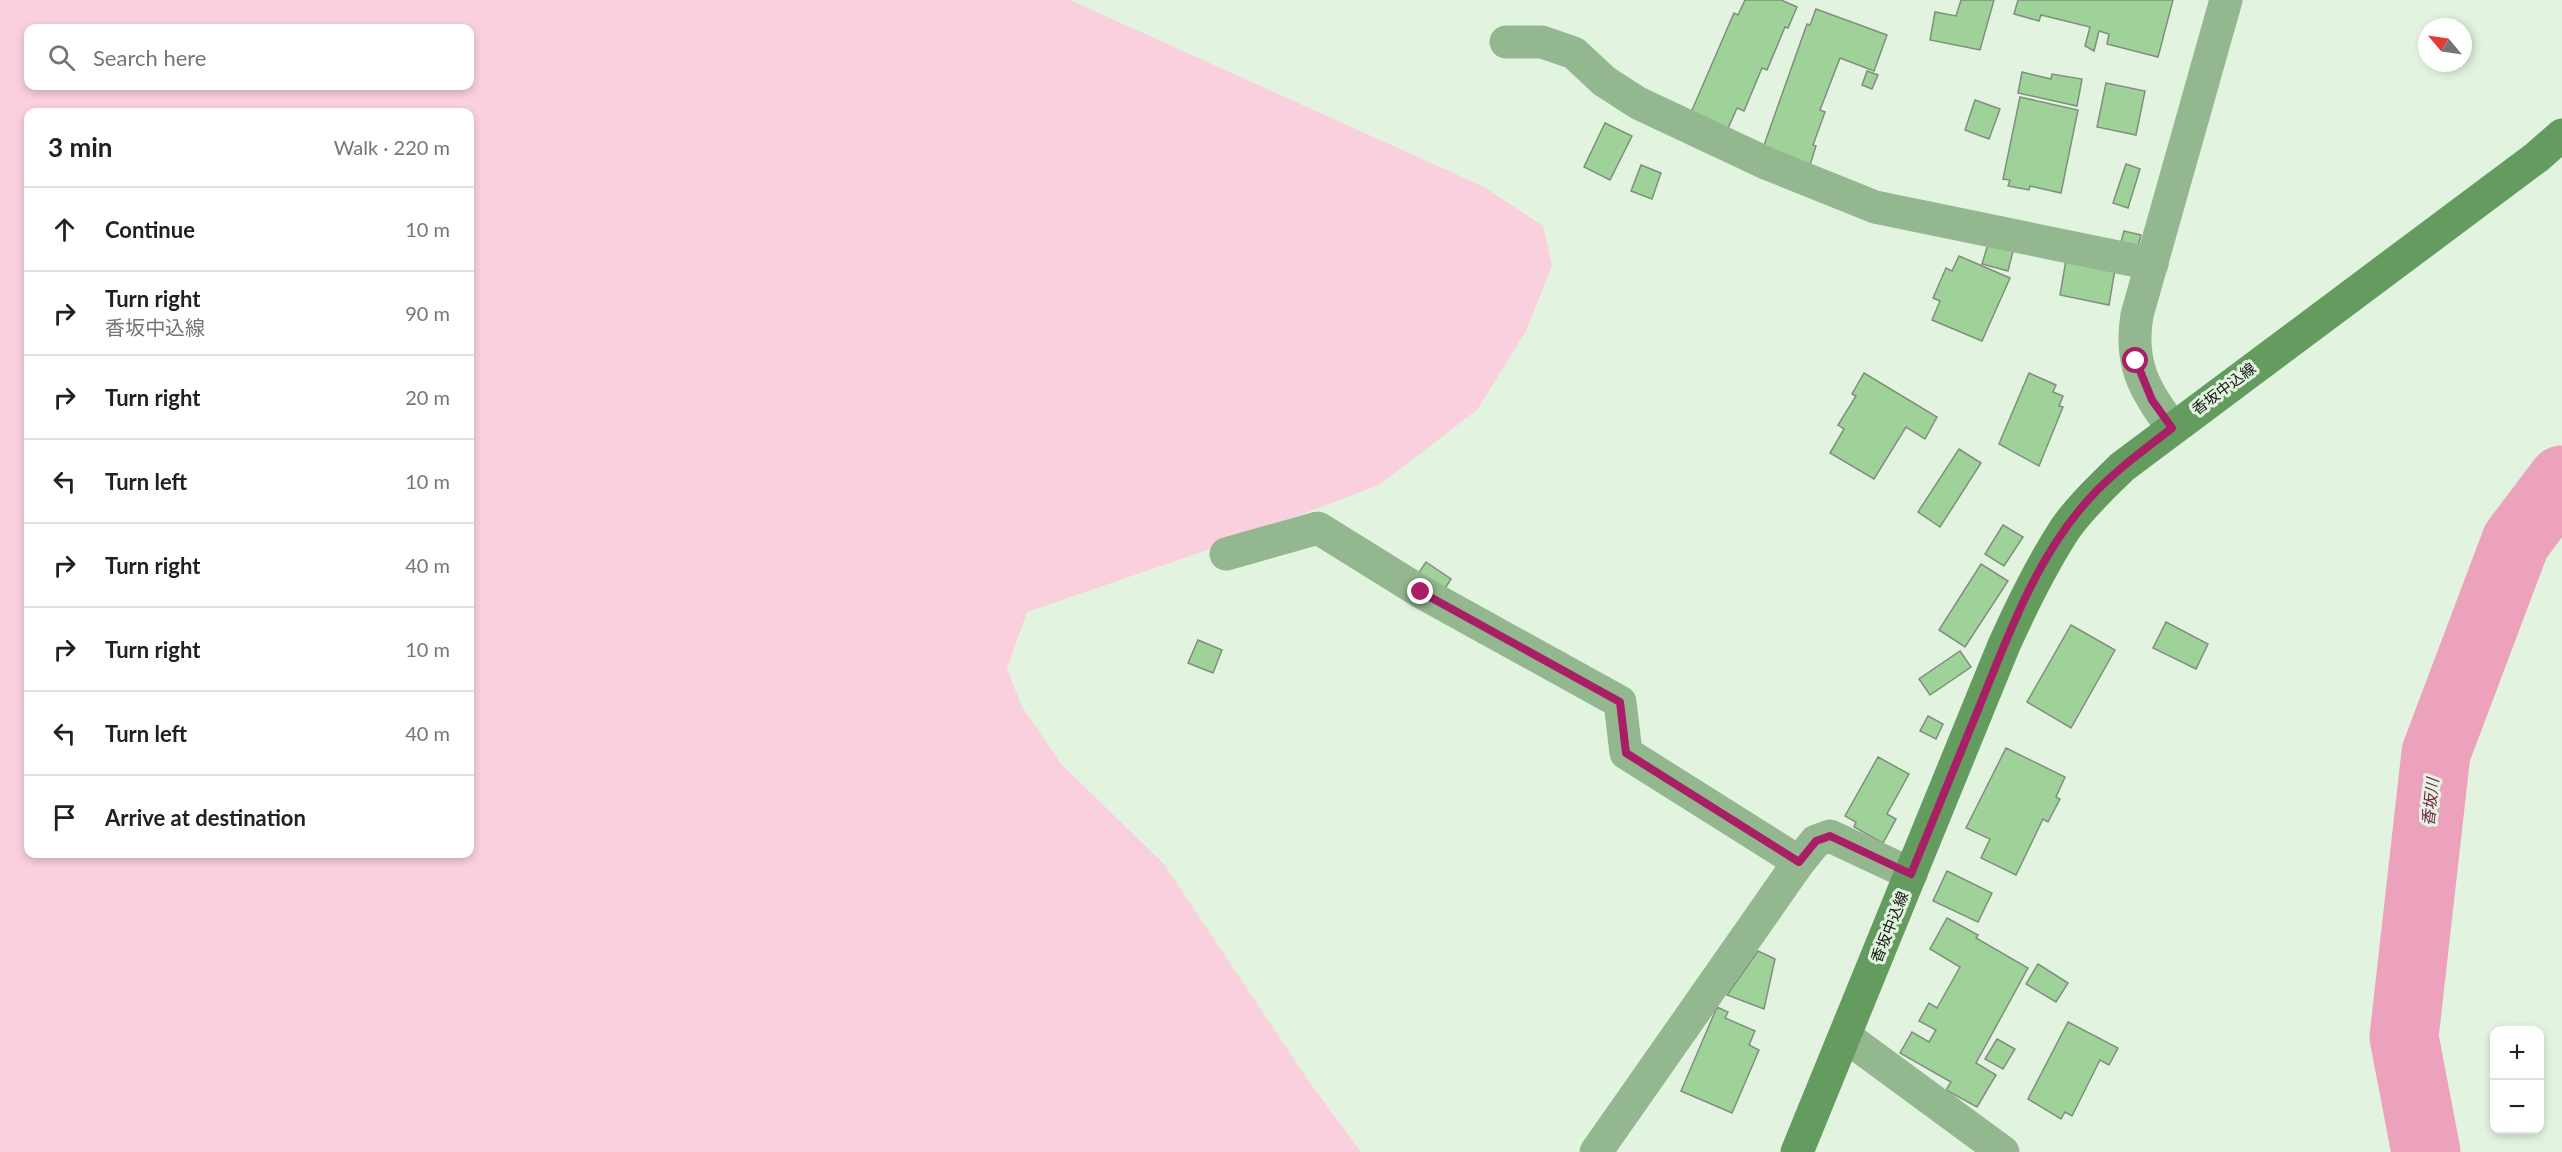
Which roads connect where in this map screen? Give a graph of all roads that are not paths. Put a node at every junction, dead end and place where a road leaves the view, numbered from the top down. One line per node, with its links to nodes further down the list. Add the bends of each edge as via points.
1 (2226, 0): 4 (street)
2 (1506, 42): 4 (street, via 1542,42 1574,53 1604,81 1638,103 1768,164 1875,207)
3 (2562, 135): 5 (main road, 香坂中込線)
4 (2152, 264): 5 (street, via 2133,338 2136,361 2152,400)
5 (2172, 428): 8 (main road, 香坂中込線, via 2090,498 2047,559 2004,645)
6 (1226, 555): 7 (street, via 1318,528 1421,592 1620,702 1626,753)
7 (1799, 862): 8 (street, via 1816,841 1830,836); 10 (street)
8 (1911, 874): 9 (main road, 香坂中込線)
9 (1845, 1036): 11 (main road, 香坂中込線); 12 (street)
10 (1596, 1152)
11 (1797, 1152)
12 (2003, 1152)

